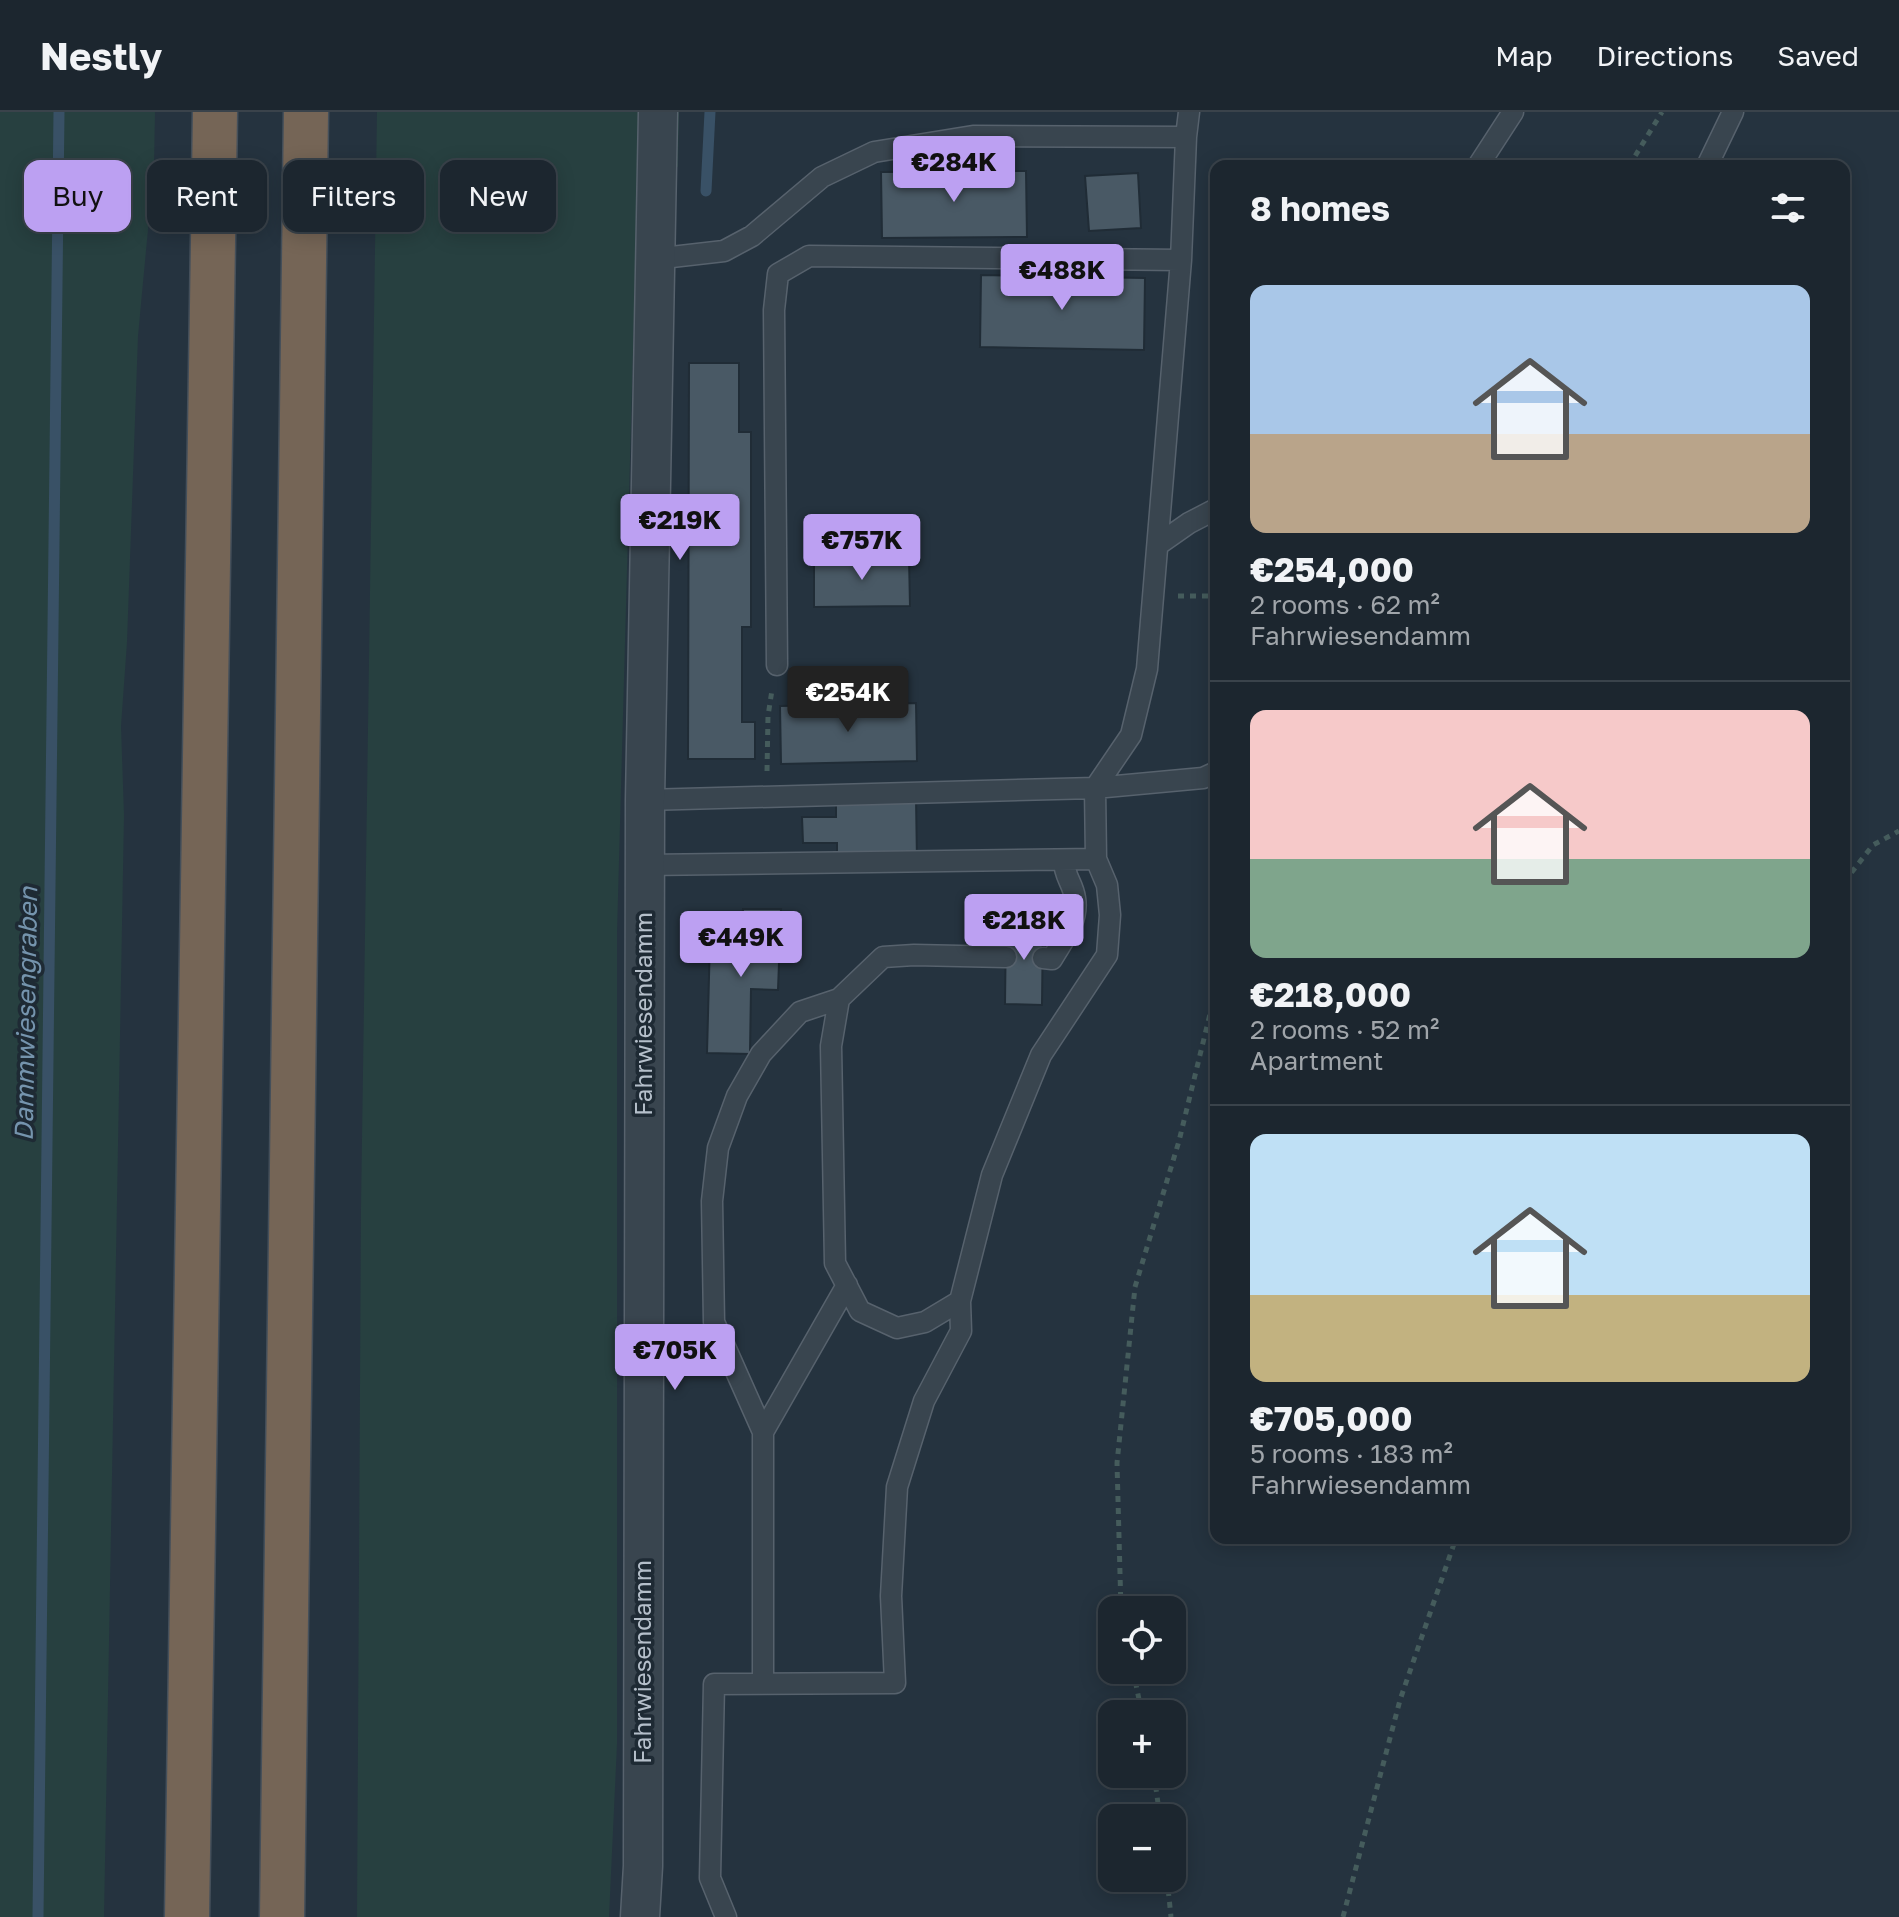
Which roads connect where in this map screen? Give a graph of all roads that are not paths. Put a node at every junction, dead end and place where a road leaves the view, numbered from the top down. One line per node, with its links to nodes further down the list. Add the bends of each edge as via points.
1 (215, 112): 28 (highway)
2 (306, 112): 29 (highway)
3 (658, 112): 10 (street, Fahrwiesendamm)
4 (1189, 112): 7 (lane)
5 (1513, 112): 8 (lane)
6 (1733, 112): 9 (lane)
7 (1186, 137): 10 (lane, via 973,136 874,152 822,177 752,236 724,251); 11 (lane)
8 (1482, 160)
9 (1710, 160)
10 (654, 259): 17 (street, Fahrwiesendamm)
11 (1181, 260): 13 (lane); 14 (lane, via 809,256 778,274)
12 (1210, 512): 13 (lane)
13 (1159, 544): 16 (lane, via 1147,669 1131,735)
14 (777, 665)
15 (1210, 775): 16 (lane)
16 (1095, 788): 17 (lane); 18 (lane)
17 (645, 800): 20 (street, Fahrwiesendamm)
18 (1096, 859): 19 (lane); 25 (lane, via 1107,885 1107,955 1041,1055 992,1175)
19 (1064, 860): 20 (lane); 22 (lane, via 1075,898 1073,924 1052,959)
20 (645, 865): 30 (street, Fahrwiesendamm)
21 (1006, 957): 23 (lane, via 883,957)
22 (1043, 958)
23 (839, 999): 24 (lane, via 831,1046 835,1263); 26 (lane, via 800,1012 761,1054 737,1096 718,1148 712,1201 714,1322)
24 (847, 1285): 25 (lane, via 860,1311 897,1328 925,1322); 26 (lane)
25 (960, 1301): 27 (lane, via 961,1331 924,1401 897,1487 891,1596 895,1683)
26 (763, 1432): 27 (lane)
27 (763, 1683): 31 (lane, via 714,1684 710,1878)
28 (187, 1917)
29 (282, 1917)
30 (640, 1917)
31 (726, 1917)

